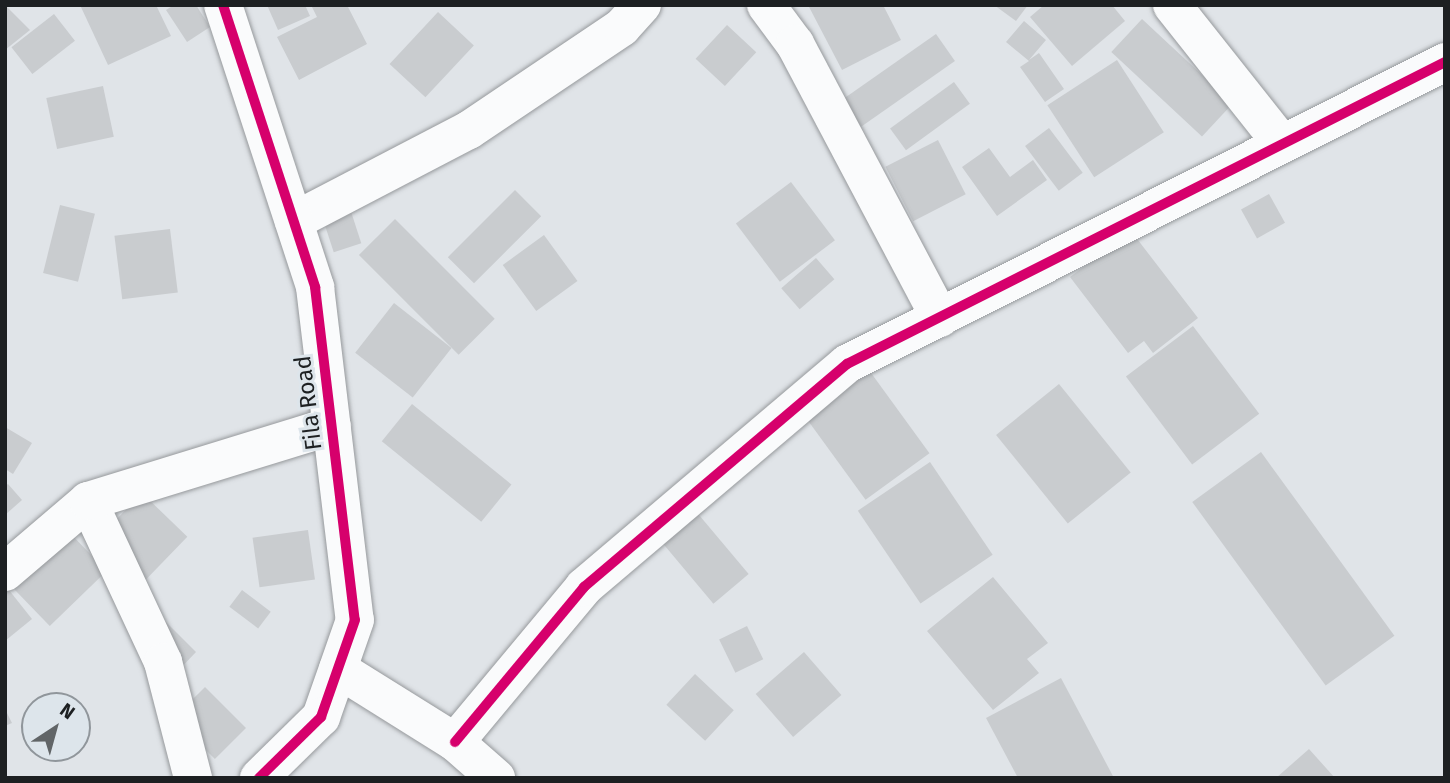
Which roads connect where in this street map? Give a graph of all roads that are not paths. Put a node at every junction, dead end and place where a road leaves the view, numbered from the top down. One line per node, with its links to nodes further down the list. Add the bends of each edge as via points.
1 (223, 5): 7 (street, Fila Road)
2 (642, 5): 7 (street, via 622,27 469,130)
3 (766, 5): 8 (street, via 795,44)
4 (1172, 5): 6 (street)
5 (1445, 62): 6 (street)
6 (1282, 144): 8 (street)
7 (294, 221): 9 (street, Fila Road, via 315,287)
8 (940, 318): 13 (street, via 848,364 584,587)
9 (332, 426): 10 (street); 12 (street, Fila Road, via 355,620)
10 (88, 501): 11 (street); 14 (street, via 163,662)
11 (5, 572)
12 (338, 669): 13 (street); 15 (street, Fila Road, via 321,717)
13 (455, 742): 16 (street)
14 (193, 778)
15 (259, 778)
16 (496, 778)

